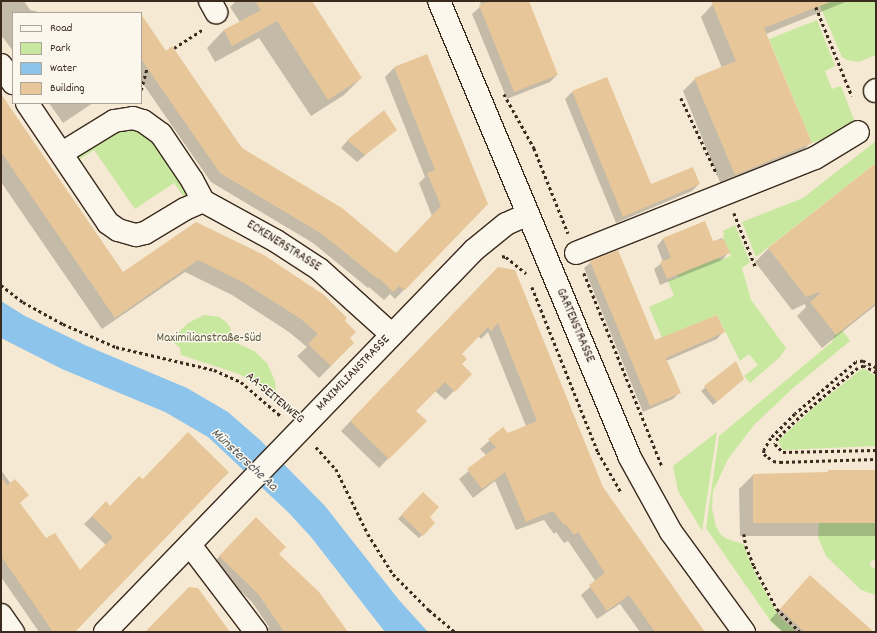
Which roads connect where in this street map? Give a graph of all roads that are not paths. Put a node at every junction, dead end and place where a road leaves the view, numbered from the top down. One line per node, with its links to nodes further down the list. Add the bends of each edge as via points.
1 (439, 1): 8 (street, GARTENSTRASSE)
2 (1, 65): 3 (street)
3 (12, 82)
4 (28, 104): 6 (street)
5 (858, 132): 9 (street, via 815,158)
6 (62, 154): 7 (street, via 108,223 126,234 136,235 154,229); 7 (street, via 114,121 133,118 143,121 161,134)
7 (203, 201): 10 (street, ECKENERSTRASSE, via 276,241 319,269)
8 (528, 214): 10 (street, MAXIMILIANSTRASSE, via 506,224 474,250); 16 (street, GARTENSTRASSE, via 629,456 671,532)
9 (576, 253)
10 (392, 335): 11 (street, MAXIMILIANSTRASSE)
11 (190, 545): 14 (street, MAXIMILIANSTRASSE); 15 (street)
12 (1, 616): 13 (street)
13 (13, 632)
14 (105, 632)
15 (256, 632)
16 (744, 632)

